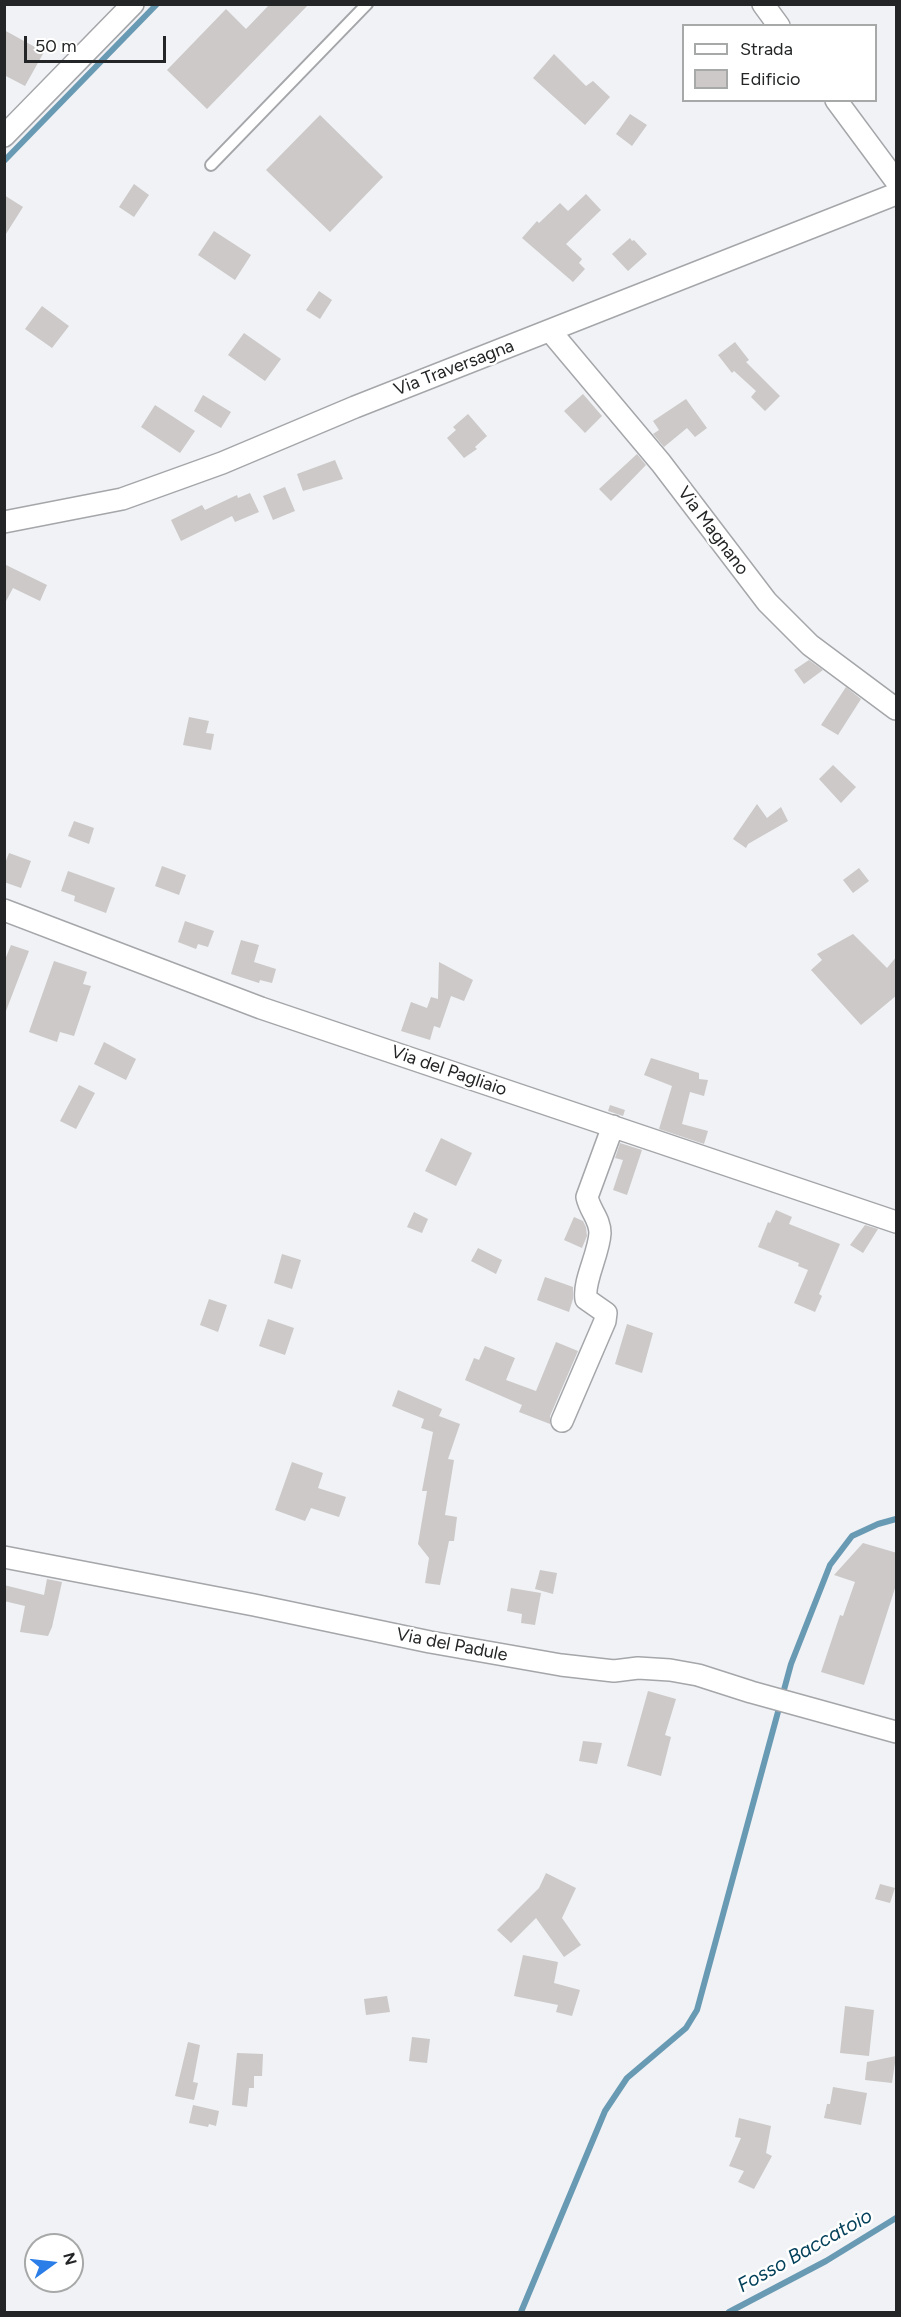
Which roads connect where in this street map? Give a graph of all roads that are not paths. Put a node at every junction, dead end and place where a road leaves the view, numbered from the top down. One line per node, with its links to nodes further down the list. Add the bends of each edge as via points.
1 (133, 4): 6 (street)
2 (367, 4): 7 (lane)
3 (763, 4): 4 (street)
4 (778, 24)
5 (838, 102): 8 (street)
6 (4, 136)
7 (211, 165)
8 (897, 181)
9 (897, 194): 10 (street, Via Traversagna)
10 (551, 332): 11 (street, Via Traversagna, via 122,499); 12 (street, Via Magnano, via 661,463 767,602 810,645)
11 (4, 522)
12 (897, 709)
13 (4, 910): 14 (street, Via del Pagliaio, via 261,1008)
14 (613, 1126): 15 (street, Via del Pagliaio); 16 (street, via 587,1197 600,1231 586,1299 606,1313 605,1321)
15 (897, 1222)
16 (562, 1421)
17 (4, 1557): 18 (street, Via del Padule, via 561,1665 698,1675)
18 (897, 1732)

